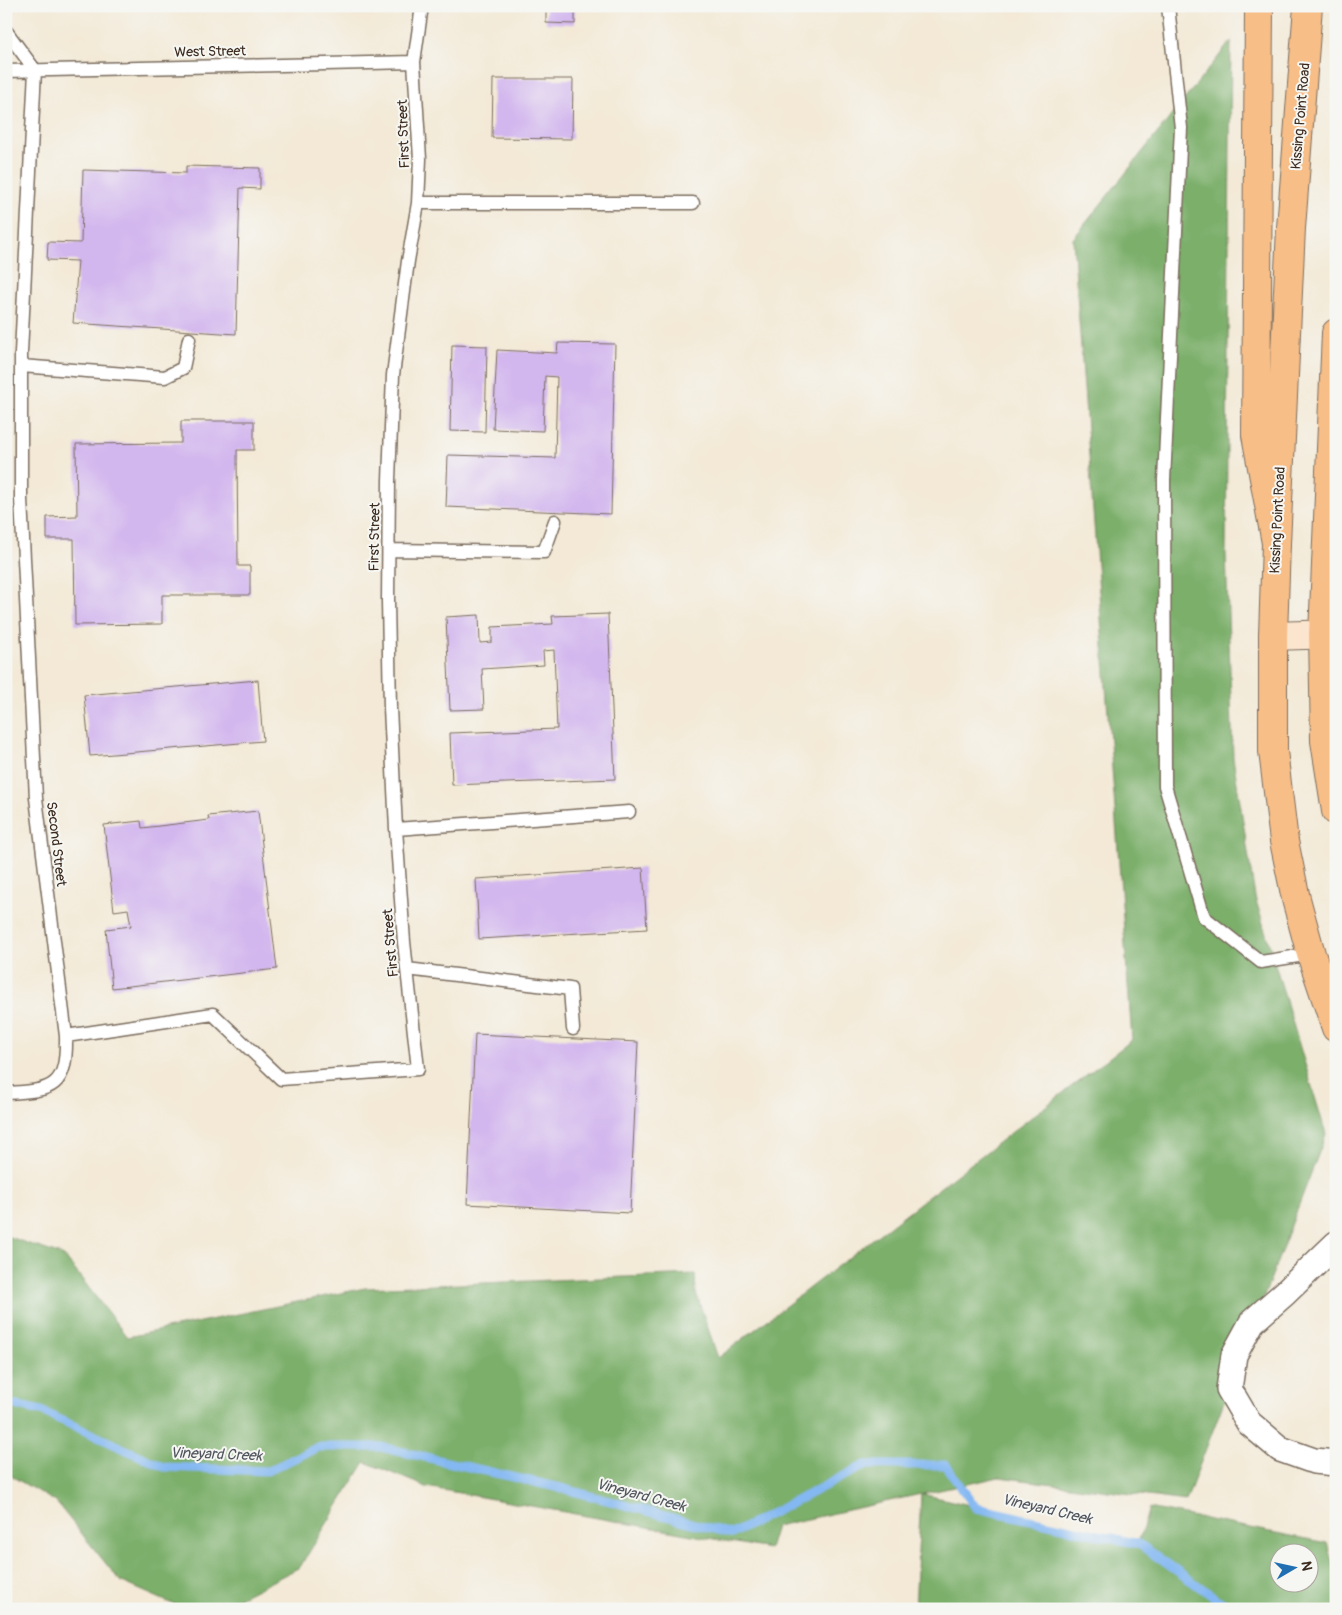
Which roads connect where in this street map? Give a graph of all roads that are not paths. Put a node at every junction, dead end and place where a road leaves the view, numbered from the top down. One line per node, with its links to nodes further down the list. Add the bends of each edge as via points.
1 (422, 6): 6 (lane, First Street)
2 (1168, 6): 22 (lane, via 1180,128 1164,480 1165,786 1204,917 1261,962)
3 (1259, 6): 15 (main road, via 1256,435)
4 (1308, 6): 15 (main road, Kissing Point Road, via 1291,228)
5 (6, 31): 7 (lane)
6 (414, 62): 7 (lane, West Street); 9 (lane, First Street, via 420,159)
7 (35, 70): 8 (lane, West Street); 13 (lane, Second Street)
8 (6, 71)
9 (418, 203): 10 (lane); 16 (lane, First Street, via 393,375)
10 (693, 203)
11 (1336, 333): 17 (main road)
12 (189, 339): 13 (lane, via 183,368 165,377)
13 (21, 366): 26 (lane, Second Street, via 21,499 36,798)
14 (554, 521): 16 (lane, via 544,552)
15 (1276, 543): 18 (main road, Kissing Point Road)
16 (389, 550): 21 (lane, First Street, via 390,708)
17 (1329, 634): 18 (main road); 19 (main road, via 1325,741)
18 (1273, 636): 22 (main road, Kissing Point Road, via 1273,751 1283,832)
19 (1336, 811)
20 (628, 812): 21 (lane)
21 (396, 829): 23 (lane, First Street)
22 (1311, 954): 24 (main road, Kissing Point Road)
23 (407, 969): 25 (lane, via 570,989); 26 (lane, First Street, via 418,1069 282,1079 212,1014)
24 (1336, 1028)
25 (573, 1029)
26 (66, 1036): 27 (lane, Second Street, via 66,1056 59,1080 41,1090)
27 (6, 1093)
28 (1336, 1244): 29 (street, via 1252,1322 1234,1355 1229,1389 1249,1422 1280,1449 1314,1461)
29 (1336, 1463)

